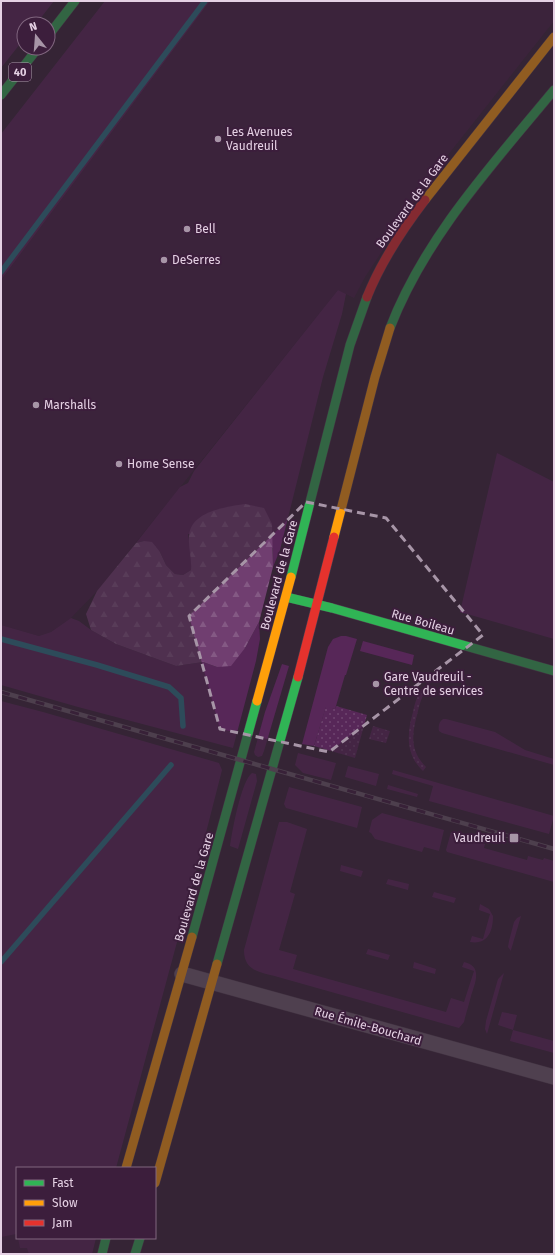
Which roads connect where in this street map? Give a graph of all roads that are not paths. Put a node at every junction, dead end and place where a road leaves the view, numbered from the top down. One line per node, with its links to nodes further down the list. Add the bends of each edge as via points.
1 (75, 1): 2 (main road)
2 (56, 26)
3 (554, 37): 7 (main road, Boulevard de la Gare, via 404,229 376,277 353,335)
4 (32, 56): 6 (main road, 40)
5 (554, 90): 8 (main road, via 442,230 401,303 375,377)
6 (1, 95)
7 (286, 597): 8 (main road, Rue Boileau); 10 (main road, Boulevard de la Gare)
8 (318, 605): 9 (main road, Rue Boileau); 11 (main road)
9 (554, 671)
10 (182, 974): 11 (street, Rue Émile-Bouchard); 13 (main road, Boulevard de la Gare)
11 (211, 982): 12 (street, Rue Émile-Bouchard); 14 (main road)
12 (554, 1077)
13 (126, 1167)
14 (156, 1179)
15 (106, 1239): 17 (main road)
16 (140, 1239): 18 (main road)
17 (102, 1254)
18 (135, 1254)

